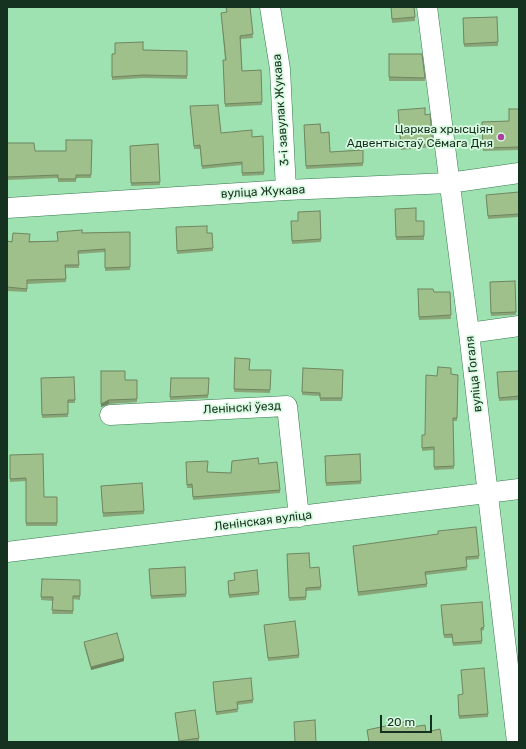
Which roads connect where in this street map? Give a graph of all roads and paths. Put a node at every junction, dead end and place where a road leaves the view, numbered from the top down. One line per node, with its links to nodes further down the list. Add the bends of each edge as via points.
1 (270, 7): 5 (street, 3-і завулак Жукава, via 280,69)
2 (427, 7): 4 (street, вуліца Гогаля)
3 (519, 174): 4 (street, вуліца Жукава)
4 (449, 184): 5 (street, вуліца Жукава); 8 (street, вуліца Гогаля)
5 (286, 190): 6 (street, вуліца Жукава)
6 (7, 208)
7 (519, 326): 8 (street)
8 (469, 333): 11 (street, вуліца Гогаля)
9 (110, 415): 12 (street, Ленінскі ўезд, via 287,406)
10 (519, 489): 11 (street, Ленінская вуліца)
11 (487, 493): 12 (street, Ленінская вуліца); 14 (street, вуліца Гогаля)
12 (299, 517): 13 (street, Ленінская вуліца)
13 (7, 552)
14 (517, 742)

